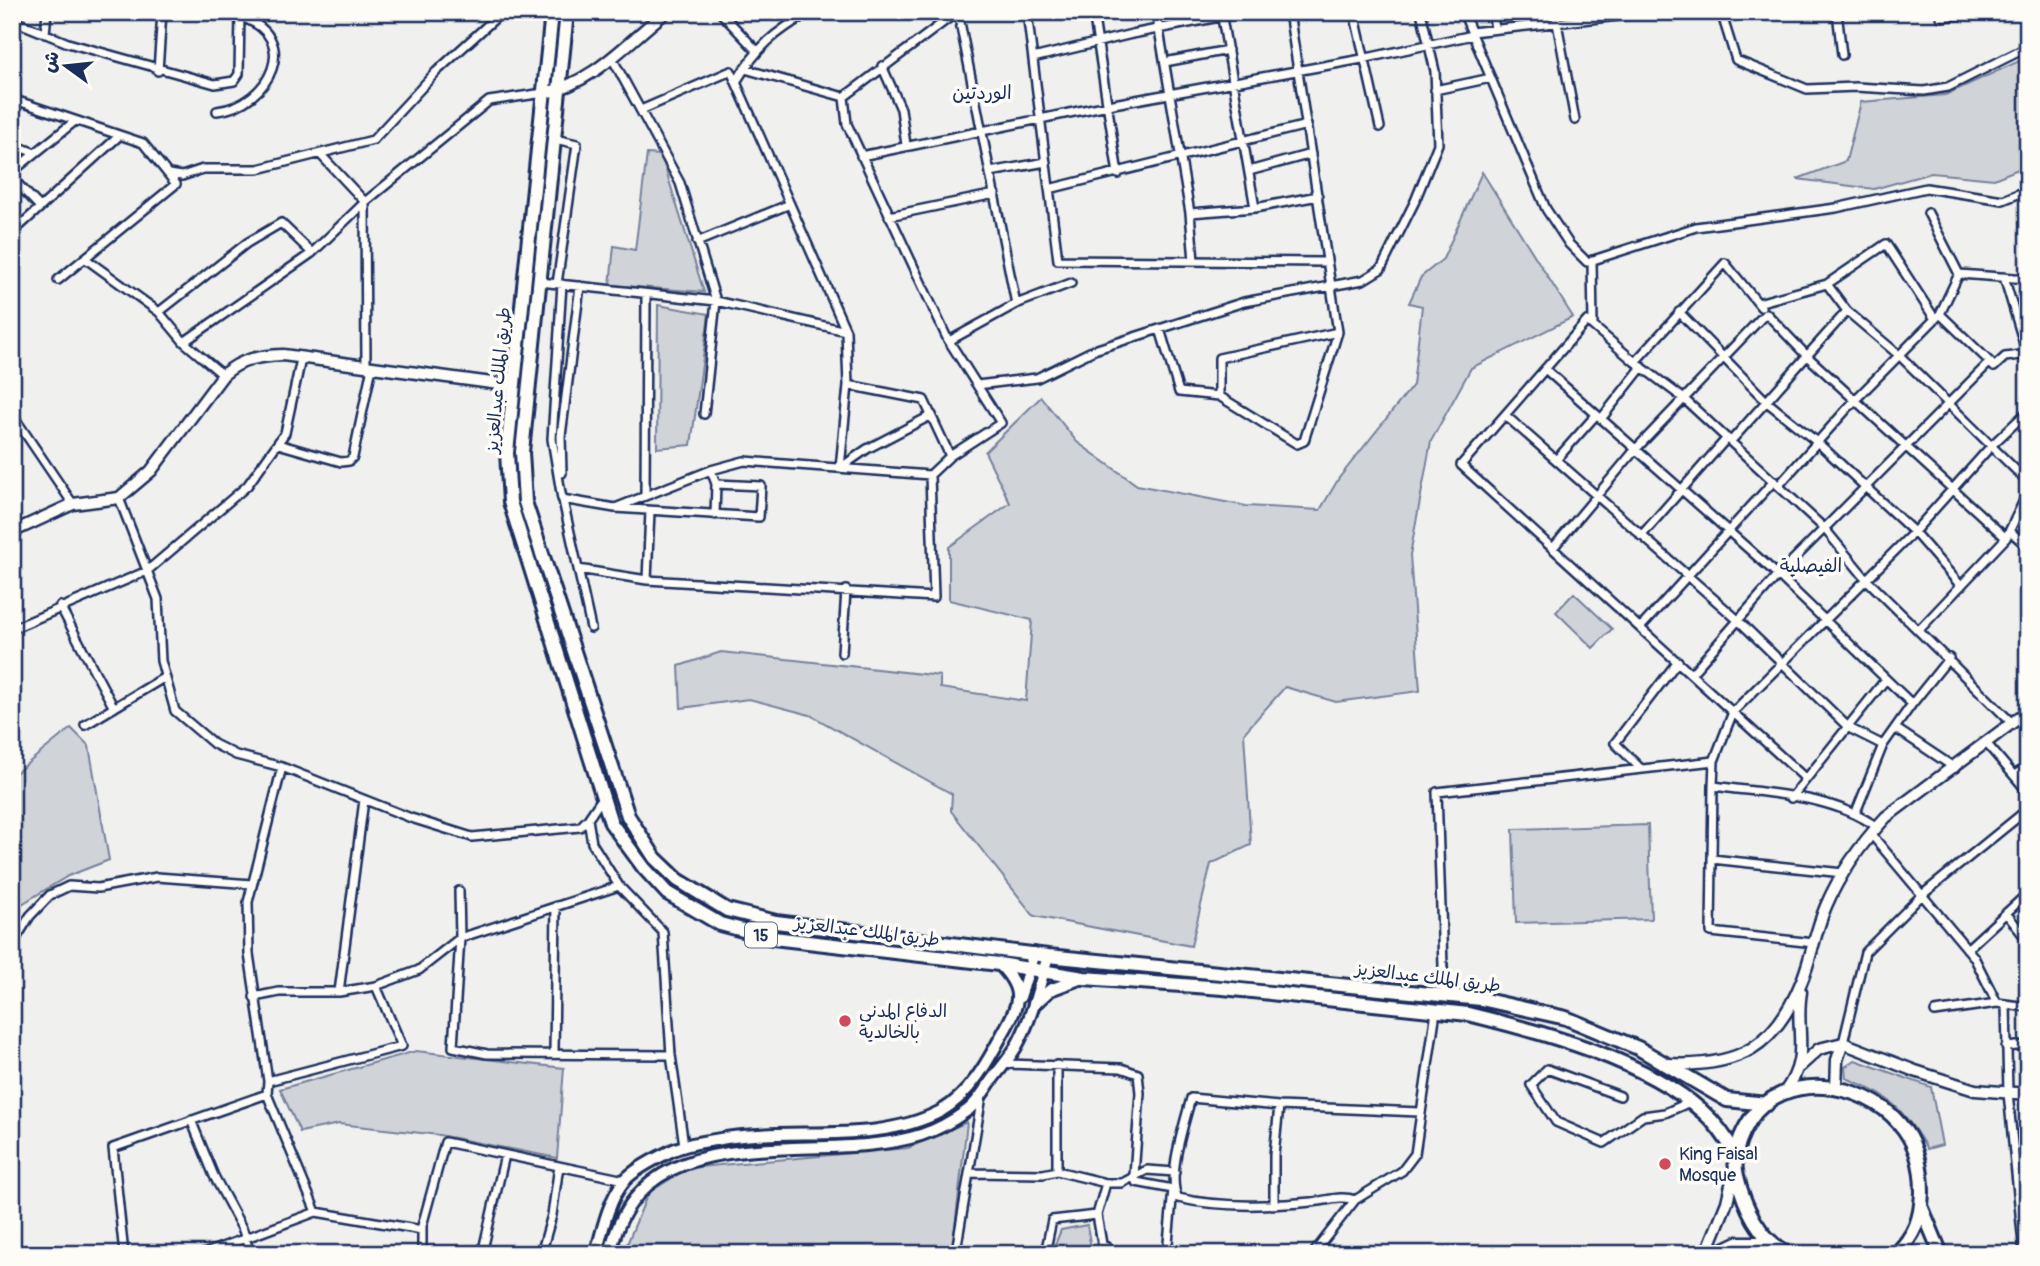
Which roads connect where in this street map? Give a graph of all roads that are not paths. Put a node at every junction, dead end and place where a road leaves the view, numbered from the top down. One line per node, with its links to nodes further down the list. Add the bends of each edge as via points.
1 (47, 12): 34 (street)
2 (162, 12): 47 (street)
3 (502, 12): 73 (street, via 436,72 373,140)
4 (552, 12): 54 (highway, طريق الملك عبدالعزيز / 15)
5 (567, 12): 52 (highway, طريق الملك عبدالعزيز / 15)
6 (666, 12): 41 (street)
7 (720, 12): 38 (street)
8 (810, 12): 38 (street)
9 (958, 12): 45 (street); 66 (street)
10 (1027, 12): 42 (street)
11 (1093, 12): 35 (street)
12 (1156, 12): 31 (street)
13 (1245, 12): 26 (street)
14 (1289, 12): 48 (street)
15 (1354, 12): 43 (street)
16 (1422, 12): 36 (street)
17 (1463, 12): 33 (street)
18 (1492, 12): 32 (street)
19 (1555, 12): 30 (street)
20 (1654, 12): 28 (street)
21 (1721, 12): 37 (street, via 1736,60 1807,89 1924,91 1948,87)
22 (1837, 12): 40 (street)
23 (1940, 12): 25 (street, via 1941,17)
24 (1987, 12): 25 (street)
25 (1973, 13)
26 (1222, 14): 31 (street); 39 (street)
27 (240, 15): 47 (street, via 239,74 234,81 215,84); 60 (street, via 267,34 273,65 257,95 239,106)
28 (1616, 15): 30 (street)
29 (12, 20): 34 (street)
30 (1556, 23): 32 (street); 61 (street)
31 (1159, 28): 35 (street); 44 (street)
32 (1495, 28): 33 (street)
33 (1472, 33): 36 (street); 49 (street)
34 (45, 34): 47 (street)
35 (1098, 42): 42 (street); 58 (street)
36 (1427, 44): 43 (street); 53 (street)
37 (2028, 47)
38 (756, 50): 46 (street)
39 (1228, 50): 44 (street); 51 (street)
40 (1843, 55)
41 (612, 58): 52 (street, via 587,78); 59 (street)
42 (1033, 58): 63 (street)
43 (1362, 59): 48 (street); 65 (street)
44 (1165, 62): 55 (street)
45 (882, 66): 56 (street); 71 (street, via 901,109)
46 (744, 69): 50 (street); 56 (street)
47 (158, 71)
48 (1298, 71): 51 (street); 64 (street)
49 (1491, 78): 53 (street); 99 (street, via 1546,209 1569,244 1587,262)
50 (736, 82): 59 (street, via 732,71); 89 (street)
51 (1234, 82): 55 (street); 69 (street)
52 (560, 89): 54 (street); 68 (highway, طريق الملك عبدالعزيز / 15)
53 (1436, 90): 110 (street, via 1438,144 1381,269 1363,280)
54 (545, 93): 88 (street, via 489,101); 139 (highway, طريق الملك عبدالعزيز / 15)
55 (1170, 93): 58 (street); 76 (street)
56 (844, 97): 75 (street, via 847,124)
57 (12, 99): 62 (street)
58 (1108, 105): 63 (street); 82 (street)
59 (640, 110): 96 (street, via 680,183)
60 (217, 111)
61 (1575, 120)
62 (75, 121): 67 (street); 72 (street)
63 (1041, 121): 66 (street); 77 (street)
64 (1307, 125): 69 (street); 74 (street)
65 (1380, 127)
66 (982, 133): 71 (street); 80 (street)
67 (119, 136): 81 (street, via 143,142); 90 (street)
68 (555, 139): 106 (highway, طريق الملك عبدالعزيز / 15); 108 (street, via 577,144)
69 (1244, 142): 76 (street); 78 (street)
70 (12, 144): 72 (street)
71 (906, 145): 75 (street)
72 (35, 153): 79 (street)
73 (320, 154): 81 (street, via 258,169); 88 (street)
74 (1311, 155): 78 (street); 87 (street)
75 (861, 156): 94 (street)
76 (1181, 158): 82 (street); 92 (street)
77 (1046, 162): 80 (street); 84 (street)
78 (1249, 171): 91 (street)
79 (12, 172)
80 (990, 173): 86 (street)
81 (169, 174): 98 (street, via 176,184)
82 (1118, 174): 84 (street)
83 (12, 178): 90 (street)
84 (1049, 189): 100 (street, via 1058,260)
85 (2028, 190): 99 (street, via 2003,200 1926,188 1836,208 1696,227)
86 (995, 194): 94 (street); 115 (street)
87 (1318, 196): 91 (street); 101 (street)
88 (365, 202): 97 (street); 134 (street)
89 (790, 204): 96 (street); 123 (street)
90 (39, 206): 95 (street)
91 (1255, 208): 92 (street)
92 (1190, 213): 100 (street)
93 (1928, 213): 102 (street)
94 (889, 216): 125 (street)
95 (12, 233)
96 (697, 242): 113 (street)
97 (312, 253): 117 (street, via 281,223 247,243); 126 (street)
98 (86, 259): 105 (street); 117 (street)
99 (1592, 260): 121 (street)
100 (1194, 261): 101 (street)
101 (1326, 262): 110 (street)
102 (1959, 274): 103 (street); 120 (street)
103 (2004, 278): 104 (street); 129 (street)
104 (2028, 279)
105 (58, 280)
106 (540, 282): 108 (street); 247 (highway, طريق الملك عبدالعزيز / 15, via 522,452 525,502 628,816 655,858 678,880 727,910 776,922)
107 (1071, 283): 115 (street)
108 (559, 284): 111 (street); 172 (street, via 552,439)
109 (1827, 284): 114 (street); 116 (street); 120 (street, via 1886,244)
110 (1330, 285): 122 (street, via 1244,302); 124 (street)
111 (580, 286): 112 (street); 172 (street, via 561,436)
112 (646, 294): 113 (street); 169 (street)
113 (716, 301): 123 (street); 147 (street)
114 (1758, 303): 118 (street, via 1724,263); 119 (street)
115 (1016, 304): 125 (street)
116 (1847, 311): 128 (street); 130 (street)
117 (159, 312): 126 (street)
118 (1679, 312): 127 (street); 133 (street)
119 (1766, 313): 127 (street); 130 (street)
120 (1937, 316): 128 (street); 132 (street)
121 (1594, 326): 133 (street); 135 (street, via 1587,321)
122 (1160, 329): 138 (street, via 1094,350 1037,378); 140 (street, via 1179,392)
123 (846, 331): 137 (street)
124 (1338, 332): 140 (street, via 1219,358); 140 (street, via 1304,441 1297,444)
125 (949, 341): 138 (street)
126 (184, 342): 136 (street)
127 (1723, 356): 141 (street); 143 (street)
128 (1900, 356): 142 (street); 144 (street)
129 (2027, 356): 132 (street, via 2005,357 1994,367)
130 (1808, 357): 142 (street); 143 (street)
131 (301, 359): 134 (street); 136 (street, via 254,357); 153 (street, via 285,433)
132 (1990, 362): 144 (street)
133 (1638, 365): 141 (street); 150 (street)
134 (369, 367): 139 (street); 153 (street, via 349,461)
135 (1545, 369): 149 (street); 150 (street)
136 (223, 375): 171 (street, via 152,471)
137 (848, 385): 148 (street, via 924,400); 159 (street)
138 (977, 385): 157 (street, via 1002,423)
139 (514, 386): 226 (highway, طريق الملك عبدالعزيز / 15, via 507,453 510,502)
140 (1219, 396)
141 (1683, 398): 151 (street); 156 (street)
142 (1855, 400): 152 (street); 155 (street)
143 (1767, 402): 151 (street); 152 (street)
144 (1948, 406): 154 (street); 155 (street)
145 (2028, 411): 154 (street)
146 (12, 414): 173 (street)
147 (704, 414)
148 (932, 415): 157 (street); 159 (street)
149 (1505, 415): 158 (street); 184 (street, via 1461,465)
150 (1599, 417): 156 (street); 158 (street)
151 (1729, 440): 163 (street); 166 (street)
152 (1817, 442): 163 (street); 165 (street)
153 (278, 444): 186 (street, via 247,486)
154 (1992, 445): 162 (street); 167 (street)
155 (1906, 447): 165 (street); 167 (street)
156 (1635, 450): 166 (street); 170 (street)
157 (950, 456): 161 (street)
158 (1556, 460): 170 (street)
159 (840, 468): 160 (street, via 744,461); 161 (street)
160 (710, 470): 164 (street); 169 (street)
161 (930, 475): 192 (street, via 934,597)
162 (2028, 482)
163 (1776, 483): 177 (street); 178 (street)
164 (716, 484): 176 (street); 176 (street, via 761,486 758,517)
165 (1868, 488): 177 (street); 180 (street)
166 (1680, 490): 178 (street); 182 (street)
167 (1953, 492): 180 (street); 181 (street)
168 (2028, 492): 181 (street)
169 (645, 496): 174 (street)
170 (1596, 496): 182 (street); 184 (street)
171 (120, 498): 173 (street); 186 (street)
172 (562, 499): 174 (street); 185 (street)
173 (73, 504): 179 (street)
174 (615, 509): 175 (street)
175 (650, 511): 176 (street); 189 (street)
176 (715, 514)
177 (1824, 528): 187 (street); 190 (street)
178 (1728, 531): 187 (street); 188 (street)
179 (12, 532)
180 (1914, 533): 190 (street); 191 (street)
181 (2009, 535): 183 (street); 191 (street)
182 (1641, 536): 188 (street)
183 (2028, 547)
184 (1553, 548): 196 (street)
185 (578, 569): 189 (street); 197 (street)
186 (147, 571): 193 (street); 205 (street, via 158,599 160,661)
187 (1778, 575): 194 (street); 195 (street)
188 (1689, 578): 194 (street); 196 (street)
189 (647, 580): 192 (street)
190 (1867, 580): 195 (street); 199 (street)
191 (1961, 586): 199 (street)
192 (846, 590): 200 (street)
193 (60, 606): 198 (street); 208 (street)
194 (1739, 621): 203 (street); 204 (street)
195 (1825, 622): 203 (street); 206 (street)
196 (1641, 627): 202 (street)
197 (591, 628)
198 (12, 629)
199 (1920, 629): 201 (street)
200 (842, 653)
201 (1949, 658): 207 (street); 211 (street)
202 (1678, 661): 204 (street); 221 (street, via 1615,743)
203 (1780, 663): 210 (street); 213 (street)
204 (1692, 673): 210 (street)
205 (165, 677): 208 (street); 219 (street, via 174,711 214,744)
206 (1886, 679): 207 (street); 213 (street)
207 (1912, 704): 214 (street)
208 (114, 708): 212 (street)
209 (2028, 711): 211 (street)
210 (1733, 712): 217 (street); 223 (street)
211 (2012, 723): 215 (street)
212 (85, 725)
213 (1849, 728): 216 (street); 223 (street)
214 (1895, 728): 216 (street); 220 (street)
215 (1987, 744): 220 (street); 222 (street)
216 (1883, 746): 230 (street)
217 (1714, 761): 221 (street); 224 (street)
218 (2028, 766): 222 (street)
219 (282, 767): 228 (street); 235 (street)
220 (1955, 768): 232 (street)
221 (1641, 769): 256 (street, via 1437,792)
222 (2015, 775): 225 (street)
223 (1806, 779): 227 (street)
224 (1713, 786): 227 (street); 233 (street)
225 (2028, 792)
226 (603, 797): 231 (street); 249 (highway, طريق الملك عبدالعزيز / 15, via 611,823 667,893 720,924 773,938)
227 (1791, 798): 230 (street, via 1817,800)
228 (365, 800): 231 (street, via 472,837 580,827); 255 (street)
229 (2028, 809): 239 (street)
230 (1856, 813): 232 (street)
231 (588, 819): 236 (street, via 592,843)
232 (1874, 830): 234 (street); 239 (street)
233 (1712, 859): 234 (street); 244 (street, via 1710,932)
234 (1843, 873): 244 (street, via 1825,906)
235 (252, 884): 245 (street, via 157,877 98,888 69,886 50,895); 257 (street, via 248,902)
236 (619, 886): 240 (street); 268 (street, via 663,932)
237 (458, 891): 242 (street)
238 (2028, 893): 241 (street)
239 (1922, 895): 246 (street); 264 (street, via 1865,952)
240 (556, 906): 242 (street); 267 (street)
241 (2006, 913): 243 (street); 246 (street)
242 (460, 938): 254 (street, via 419,970); 267 (street, via 453,1047 487,1054)
243 (2028, 941)
244 (1814, 943): 253 (street)
245 (12, 945)
246 (1967, 949): 259 (street)
247 (1034, 953): 248 (highway, طريق الملك عبدالعزيز / 15); 250 (main road)
248 (1048, 956): 251 (main road); 256 (highway, طريق الملك عبدالعزيز / 15)
249 (999, 964): 250 (highway, طريق الملك عبدالعزيز / 15); 258 (main road, via 1016,982)
250 (1029, 970): 251 (highway, طريق الملك عبدالعزيز / 15); 258 (main road)
251 (1044, 971): 252 (highway, طريق الملك عبدالعزيز / 15); 262 (main road)
252 (1084, 978): 261 (highway, طريق الملك عبدالعزيز / 15); 262 (main road, via 1049,990)
253 (1803, 978): 270 (street, via 1773,1031 1750,1051 1704,1065); 272 (street, via 1798,1009 1803,1050)
254 (376, 986): 255 (street); 273 (street, via 402,1046)
255 (339, 992): 257 (street, via 279,992)
256 (1444, 995): 270 (highway, طريق الملك عبدالعزيز / 15, via 1566,1018)
257 (254, 998): 273 (street)
258 (1017, 1004): 286 (main road, via 987,1063 942,1111 895,1127 755,1133)
259 (2001, 1004): 260 (street); 263 (street); 266 (street)
260 (2028, 1007)
261 (1436, 1011): 281 (highway, طريق الملك عبدالعزيز / 15, via 1468,1014 1546,1034 1633,1069); 284 (street)
262 (1030, 1012): 269 (main road)
263 (1936, 1012)
264 (1843, 1043): 272 (street, via 1819,1049); 274 (street); 277 (street, via 1975,1090)
265 (2028, 1045): 266 (street)
266 (2006, 1047): 277 (street)
267 (554, 1054): 268 (street)
268 (671, 1055): 286 (street)
269 (1004, 1064): 271 (street); 275 (main road)
270 (1666, 1064): 282 (highway, طريق الملك عبدالعزيز / 15, via 1727,1100)
271 (1057, 1065): 291 (street); 294 (street, via 1121,1068 1138,1074)
272 (1799, 1067): 276 (street)
273 (268, 1082): 278 (street)
274 (1836, 1088): 276 (highway, via 1811,1086); 300 (highway, via 1883,1107 1900,1124 1913,1144 1922,1173)
275 (982, 1093): 293 (street); 314 (main road, via 970,1108 919,1136 850,1146 740,1151 677,1166 642,1189 627,1207)
276 (1784, 1093): 282 (highway)
277 (2008, 1093): 279 (street); 306 (street)
278 (267, 1094): 285 (street); 301 (street)
279 (2028, 1094)
280 (1620, 1096): 281 (street, via 1547,1069 1531,1085 1556,1122 1604,1143 1643,1116)
281 (1690, 1102): 287 (highway, طريق الملك عبدالعزيز / 15, via 1717,1126)
282 (1767, 1104): 287 (highway, via 1748,1124)
283 (1279, 1106): 284 (street); 292 (street, via 1191,1098); 299 (street)
284 (1419, 1112): 298 (street, via 1415,1154 1402,1171)
285 (191, 1120): 304 (street); 307 (street, via 113,1148)
286 (684, 1145): 295 (main road)
287 (1736, 1154): 290 (highway)
288 (505, 1155): 289 (street); 303 (street, via 445,1142); 311 (street)
289 (559, 1166): 295 (street); 312 (street)
290 (1735, 1168): 305 (highway, via 1742,1198); 320 (street)
291 (1057, 1171): 293 (street); 296 (street)
292 (1175, 1172): 294 (street, via 1147,1170); 297 (street)
293 (970, 1173): 315 (street, via 957,1245)
294 (1134, 1175): 296 (street, via 1122,1183); 297 (street, via 1136,1182)
295 (625, 1180): 313 (main road, via 605,1221)
296 (1106, 1182): 302 (street)
297 (1173, 1189): 299 (street, via 1178,1198 1201,1203); 318 (street)
298 (1355, 1200): 299 (street); 319 (street)
299 (1274, 1204)
300 (1921, 1206): 323 (highway, via 1917,1229); 324 (highway)
301 (316, 1212): 303 (street); 304 (street)
302 (1097, 1215): 316 (street, via 1052,1220); 317 (street, via 1102,1244)
303 (422, 1230): 310 (street)
304 (246, 1240): 308 (street); 309 (street)
305 (1773, 1242): 321 (street, via 1737,1242); 322 (highway)
306 (2026, 1243): 325 (street)
307 (124, 1254)
308 (203, 1254)
309 (250, 1254)
310 (422, 1254)
311 (482, 1254)
312 (541, 1254)
313 (596, 1254)
314 (610, 1254)
315 (961, 1254)
316 (1045, 1254)
317 (1126, 1254)
318 (1167, 1254)
319 (1313, 1254)
320 (1706, 1254)
321 (1712, 1254)
322 (1787, 1254)
323 (1896, 1254)
324 (1941, 1254)
325 (2024, 1254)

